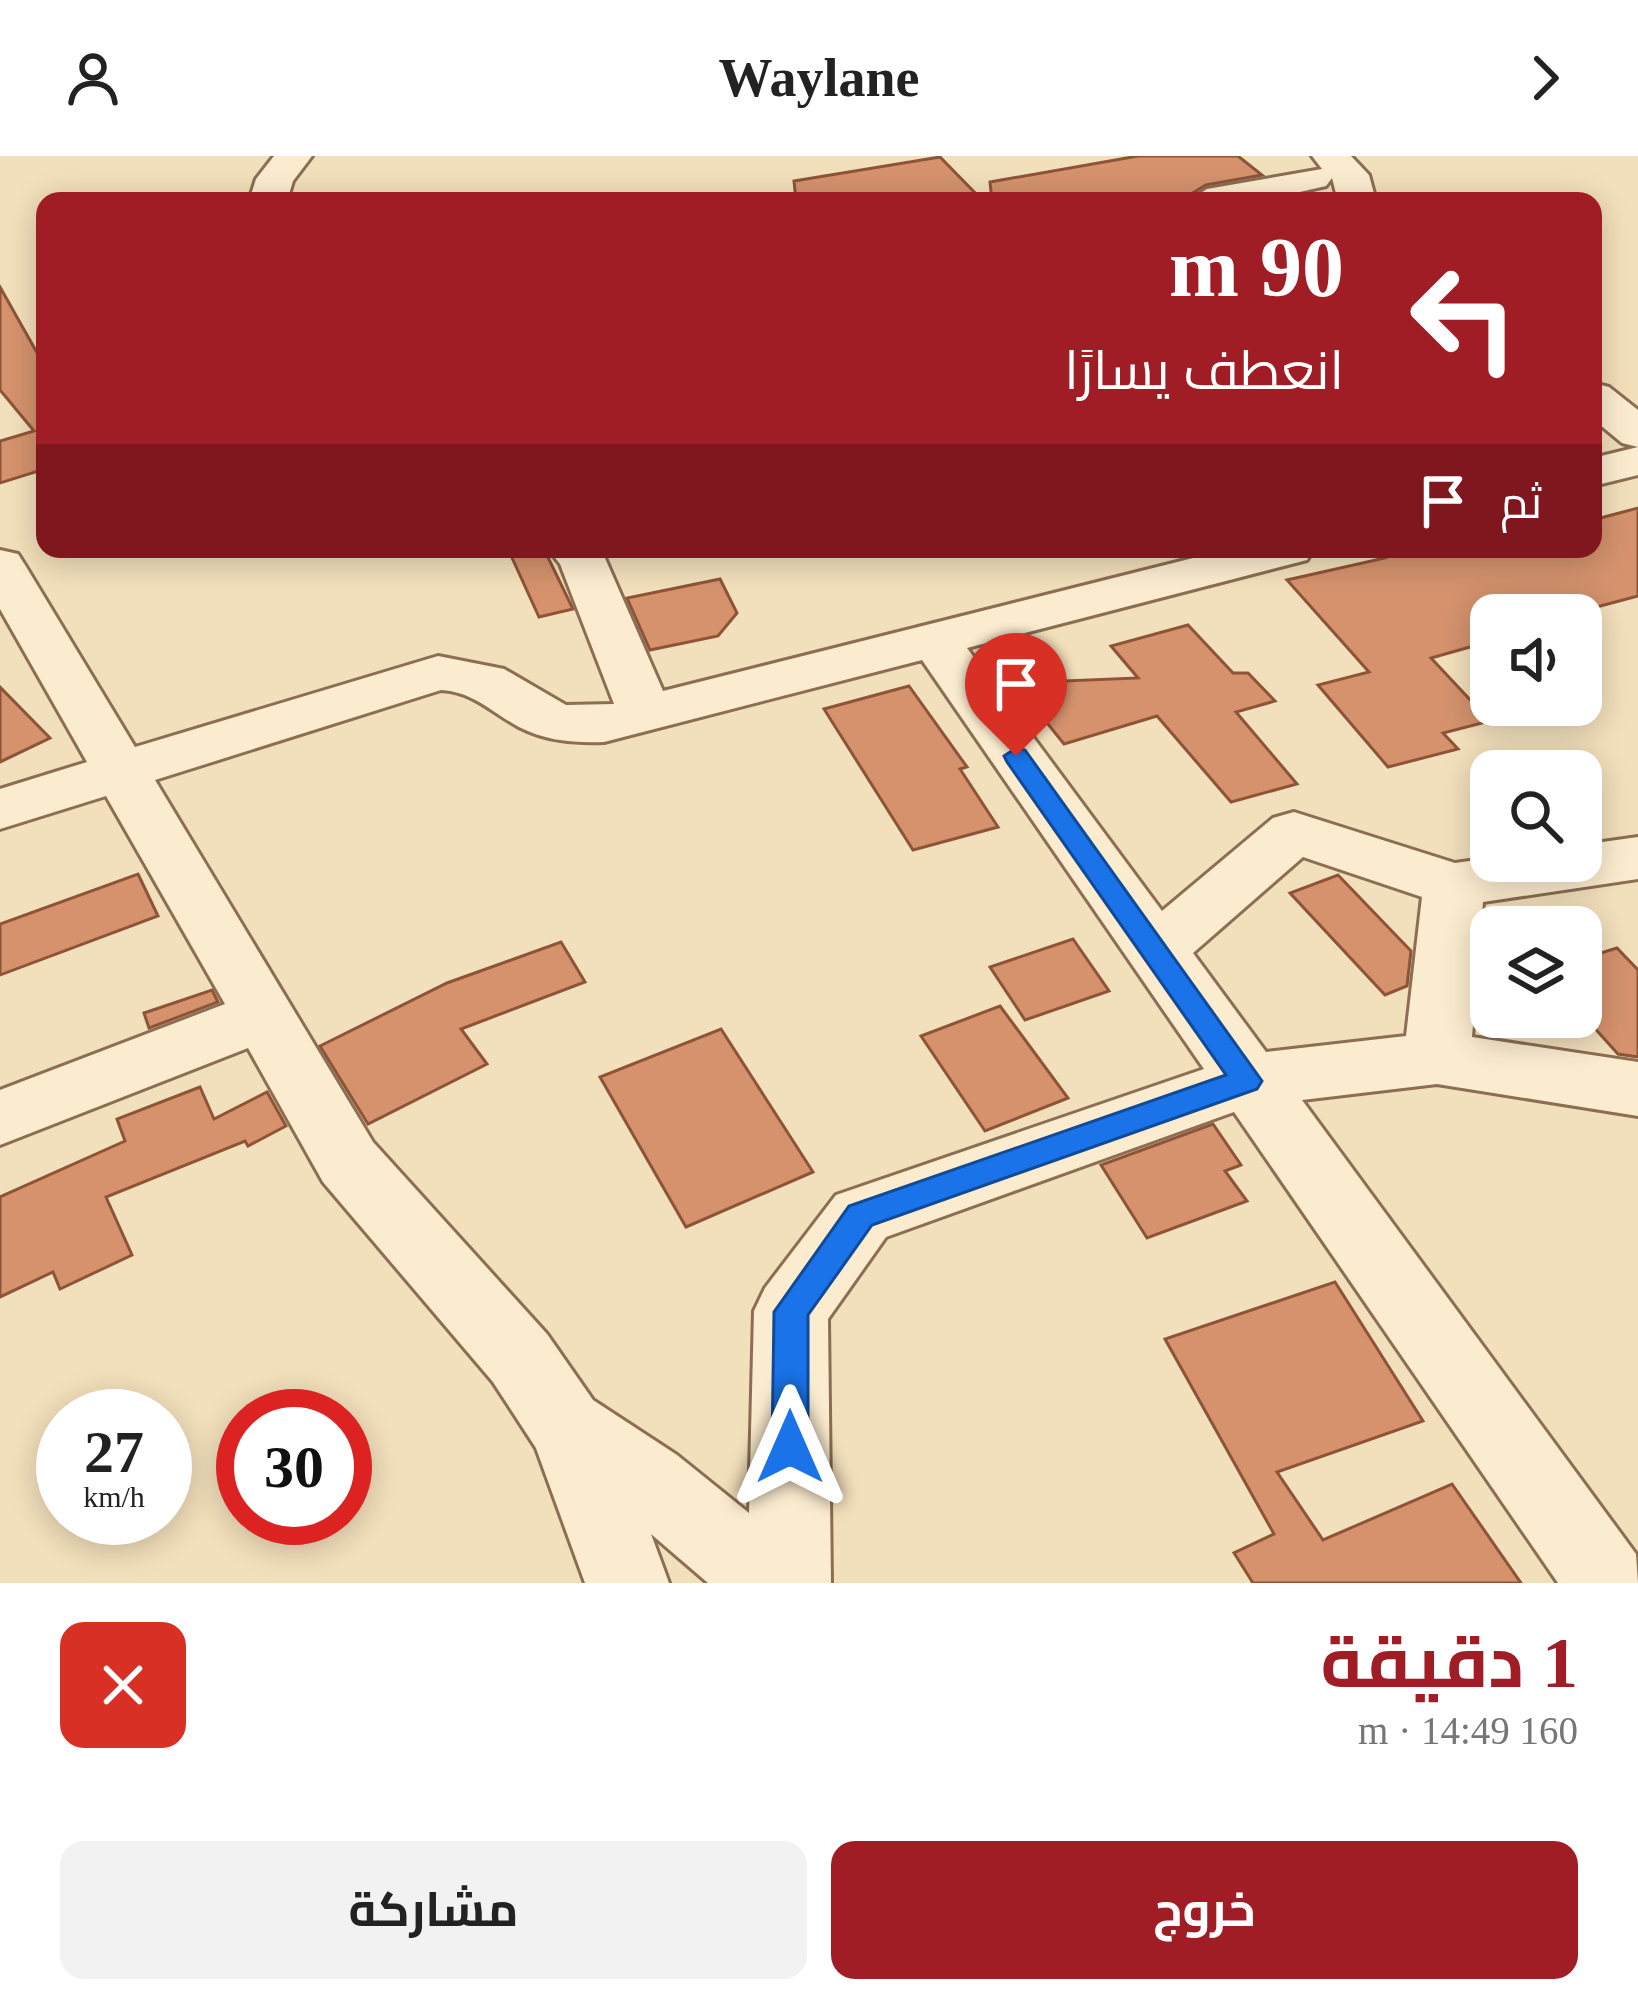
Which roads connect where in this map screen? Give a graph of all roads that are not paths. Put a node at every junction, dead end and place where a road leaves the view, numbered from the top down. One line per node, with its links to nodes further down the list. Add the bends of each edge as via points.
1 (294, 156): 3 (street)
2 (1308, 163): 4 (street); 5 (street)
3 (271, 192)
4 (1231, 192)
5 (1344, 192)
6 (1602, 404): 7 (street)
7 (1638, 434)
8 (1638, 461): 9 (street)
9 (1602, 470)
10 (581, 558): 14 (street)
11 (1254, 558): 13 (street)
12 (0, 566): 15 (street)
13 (934, 639): 14 (street); 19 (street)
14 (645, 712): 15 (street, via 574,728 549,724 484,677 438,673)
15 (120, 771): 16 (street); 20 (street)
16 (0, 809)
17 (1638, 858): 18 (street)
18 (1454, 885): 19 (street, via 1294,832); 21 (street)
19 (1154, 952): 22 (street)
20 (264, 1015): 24 (street); 25 (street, via 348,1162 520,1358)
21 (1436, 1058): 22 (street); 23 (street)
22 (1246, 1081): 28 (street, via 861,1216 791,1312); 29 (street)
23 (1638, 1089)
24 (0, 1118)
25 (565, 1425): 26 (street); 27 (street, via 649,1481)
26 (627, 1583)
27 (771, 1583)
28 (789, 1583)
29 (1606, 1583)

